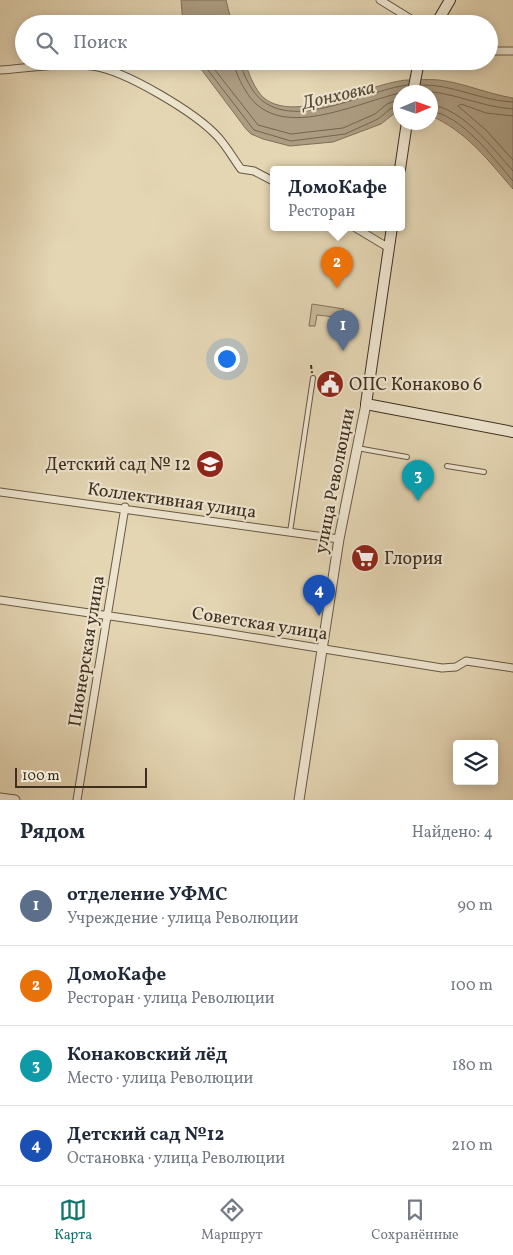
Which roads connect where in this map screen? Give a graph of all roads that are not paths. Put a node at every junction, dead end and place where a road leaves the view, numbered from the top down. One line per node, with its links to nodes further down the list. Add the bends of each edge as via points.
1 (380, 0): 3 (street)
2 (450, 0): 4 (main road)
3 (404, 15)
4 (441, 15)
5 (498, 51): 6 (street)
6 (513, 51)
7 (15, 69): 8 (street)
8 (0, 70)
9 (106, 70): 14 (street, via 196,118 218,137 241,169 254,171)
10 (417, 70): 11 (main road)
11 (414, 85)
12 (406, 130): 13 (main road)
13 (400, 166)
14 (270, 179)
15 (361, 231): 17 (street)
16 (391, 231): 17 (main road, улица Революции)
17 (389, 248): 19 (main road, улица Революции)
18 (313, 378): 27 (lane)
19 (366, 404): 20 (main road); 21 (street, улица Революции)
20 (513, 432)
21 (357, 448): 22 (lane); 28 (street, улица Революции)
22 (407, 457)
23 (447, 466): 24 (lane)
24 (484, 472)
25 (0, 492): 26 (street, Коллективная улица)
26 (125, 508): 27 (street, Коллективная улица); 30 (street, Пионерская улица)
27 (290, 532): 28 (street, Коллективная улица)
28 (339, 539): 31 (street, улица Революции)
29 (0, 600): 30 (street, Советская улица)
30 (106, 617): 31 (street, Советская улица); 35 (street, Пионерская улица)
31 (321, 648): 32 (street, Советская улица, via 442,668 456,667 466,661); 36 (street, улица Революции)
32 (513, 668)
33 (0, 798): 34 (street)
34 (14, 800)
35 (77, 800)
36 (300, 800)

